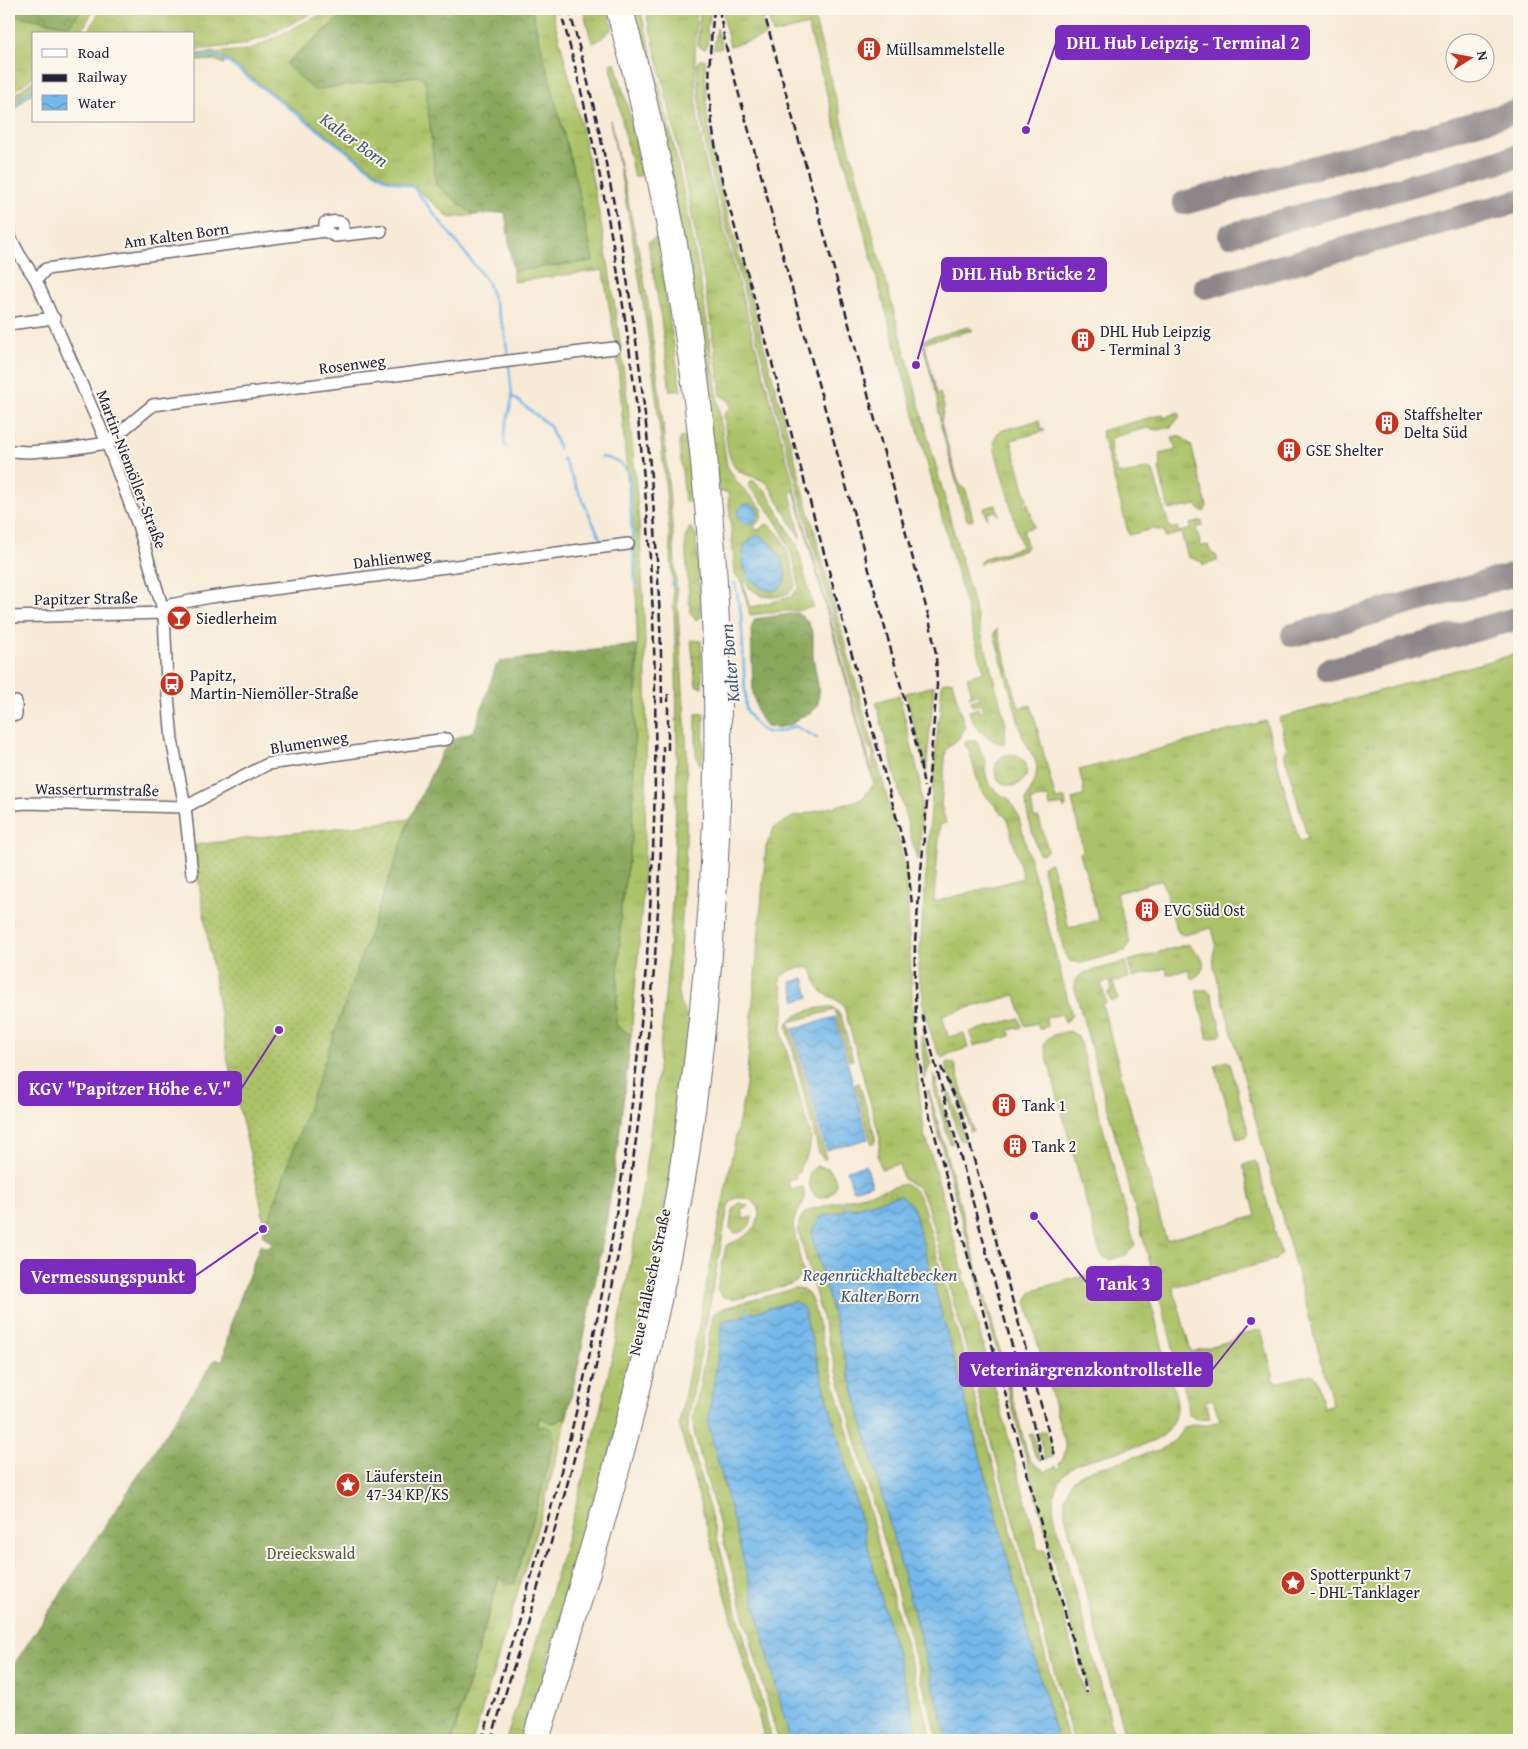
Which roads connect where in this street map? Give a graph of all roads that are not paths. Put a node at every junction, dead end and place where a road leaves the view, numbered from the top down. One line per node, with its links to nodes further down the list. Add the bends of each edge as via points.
1 (613, 9): 19 (main road, via 654,175 679,312 693,414 709,601)
2 (626, 9): 19 (main road, via 678,234 706,418 718,538 724,664)
3 (381, 231): 5 (street, Am Kalten Born, via 335,236 325,231 46,269)
4 (9, 235): 5 (street, Martin-Niemöller-Straße)
5 (36, 280): 6 (street, Martin-Niemöller-Straße)
6 (54, 318): 7 (street); 9 (street, Martin-Niemöller-Straße)
7 (9, 324)
8 (614, 348): 9 (street, Rosenweg, via 153,406)
9 (107, 443): 10 (street, via 69,449); 12 (street, Martin-Niemöller-Straße, via 138,525)
10 (9, 451)
11 (628, 544): 12 (street, Dahlienweg, via 210,597 170,605)
12 (164, 613): 13 (street, Papitzer Straße); 18 (street, Martin-Niemöller-Straße, via 172,740)
13 (9, 617)
14 (13, 698): 15 (street)
15 (16, 715)
16 (447, 739): 18 (street, Blumenweg, via 268,764)
17 (9, 805): 18 (street, Wasserturmstraße)
18 (184, 807): 20 (street, Martin-Niemöller-Straße)
19 (717, 819): 21 (main road, Neue Hallesche Straße, via 696,1023 673,1197 654,1294 598,1515); 22 (main road, Neue Hallesche Straße, via 715,960 688,1182 641,1403)
20 (192, 874)
21 (529, 1740)
22 (542, 1740)

